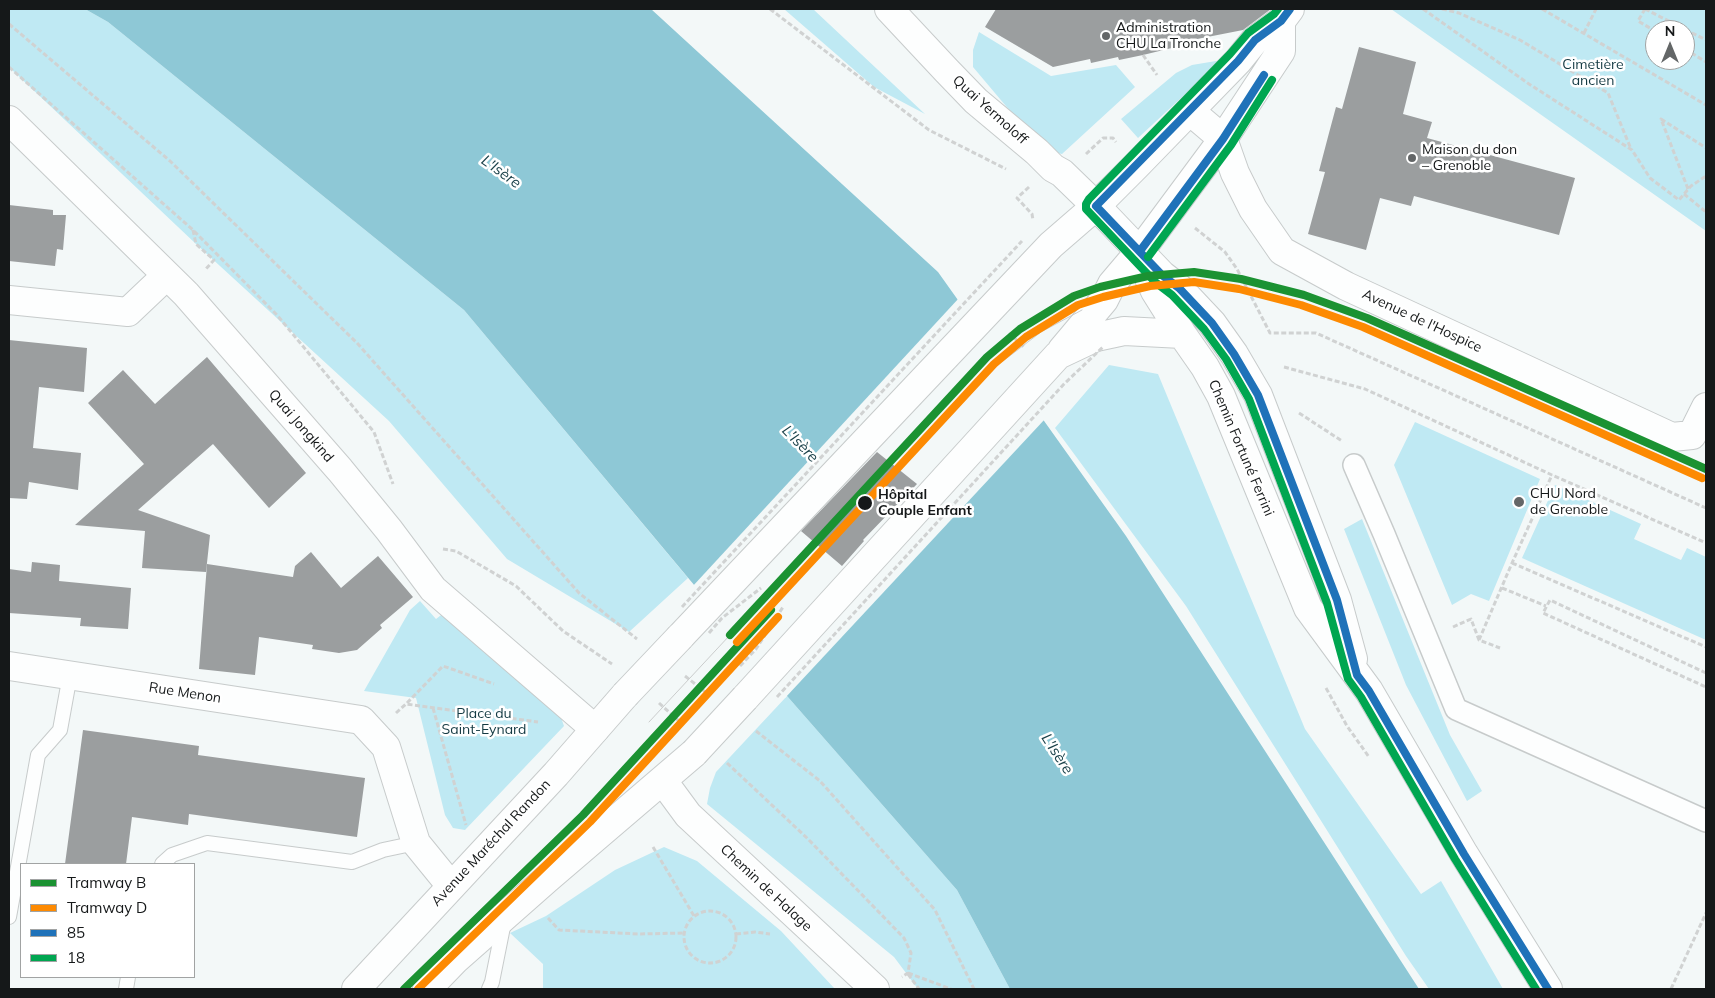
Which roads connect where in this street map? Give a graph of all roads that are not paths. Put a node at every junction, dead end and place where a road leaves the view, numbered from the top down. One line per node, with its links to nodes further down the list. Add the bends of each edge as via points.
1 (889, 9): 6 (street, Quai Yermoloff, via 976,101)
2 (1285, 15): 3 (street, Avenue Maréchal Randon, via 1256,40); 5 (street, via 1280,51)
3 (1190, 110): 5 (street, Avenue de l'Hospice); 6 (street, Avenue Maréchal Randon)
4 (9, 120): 8 (street, Quai Jongkind)
5 (1223, 139): 7 (street); 12 (street, Avenue de l'Hospice, via 1253,209 1282,251 1346,286 1672,437 1692,435)
6 (1096, 206): 7 (street, Quai Yermoloff); 17 (street, Avenue Maréchal Randon, bridge, via 1068,228 1029,246)
7 (1140, 251): 10 (street, via 1112,284 1104,300); 11 (street, Chemin Fortuné Ferrini, via 1152,283); 16 (street, Chemin Fortuné Ferrini, via 1212,323 1258,395 1336,600)
8 (166, 276): 9 (street, via 128,312); 17 (street, Quai Jongkind, via 186,294 340,470 433,589)
9 (9, 300)
10 (1096, 334): 11 (street); 18 (street, bridge, via 1058,355 694,753)
11 (1182, 334): 16 (street, Chemin Fortuné Ferrini, via 1221,396 1308,608)
12 (1706, 408)
13 (1354, 465): 19 (street, via 1456,709)
14 (9, 666): 15 (street, Rue Menon)
15 (70, 675): 20 (street, Rue Menon, via 367,727 386,747); 24 (lane, via 60,730 38,755)
16 (1357, 675): 29 (street, Chemin Fortuné Ferrini)
17 (595, 728): 22 (street, Avenue Maréchal Randon)
18 (663, 781): 23 (street); 28 (street, Chemin de Halage, via 688,816)
19 (1706, 821)
20 (416, 843): 21 (lane, via 383,850 352,862 207,843 172,855); 22 (street)
21 (163, 863)
22 (450, 886): 25 (street, Avenue Maréchal Randon)
23 (505, 916): 26 (street); 27 (lane)
24 (9, 917)
25 (356, 989)
26 (427, 989)
27 (489, 989)
28 (875, 989)
29 (1548, 989)

